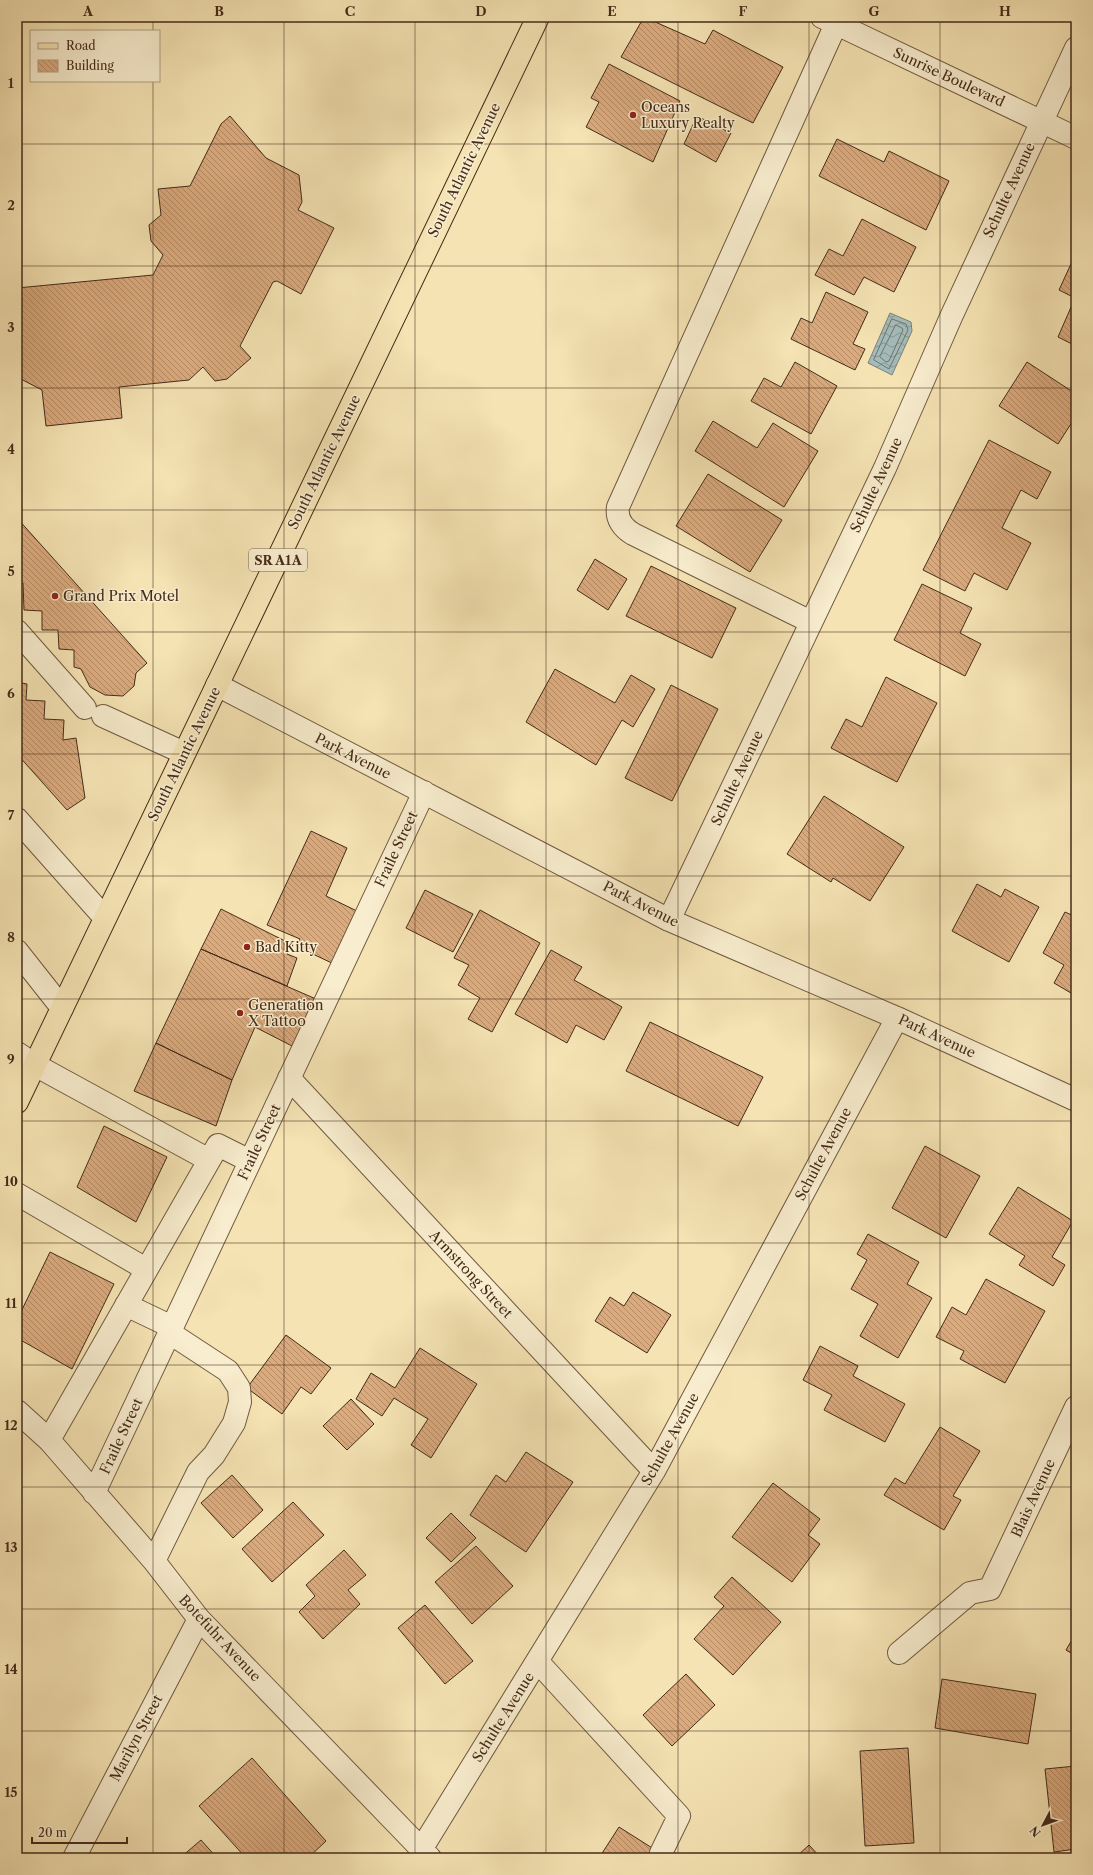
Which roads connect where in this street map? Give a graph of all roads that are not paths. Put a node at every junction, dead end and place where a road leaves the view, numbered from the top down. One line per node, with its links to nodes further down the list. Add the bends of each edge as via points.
1 (538, 17): 8 (main road, South Atlantic Avenue / SR A1A)
2 (829, 20): 4 (street, Sunrise Boulevard); 6 (street, via 616,514 622,526 633,534)
3 (1076, 48): 4 (street, Schulte Avenue)
4 (1041, 121): 5 (street, Sunrise Boulevard); 6 (street, Schulte Avenue, via 950,317 885,468)
5 (1076, 138)
6 (811, 622): 13 (street, Schulte Avenue)
7 (17, 631): 9 (street, via 94,712)
8 (217, 685): 9 (main road, South Atlantic Avenue / SR A1A); 10 (street, Park Avenue)
9 (184, 753): 12 (main road, South Atlantic Avenue / SR A1A)
10 (424, 792): 13 (street, Park Avenue); 18 (street, Fraile Street)
11 (17, 820): 12 (street)
12 (104, 918): 15 (main road, South Atlantic Avenue / SR A1A)
13 (669, 920): 16 (street, Park Avenue)
14 (17, 951): 15 (street)
15 (62, 1008): 17 (main road, South Atlantic Avenue / SR A1A)
16 (896, 1018): 19 (street, Park Avenue); 31 (street, Schulte Avenue)
17 (26, 1059): 20 (main road, South Atlantic Avenue / SR A1A); 21 (street)
18 (289, 1078): 22 (street, Fraile Street); 31 (street, Armstrong Street)
19 (1076, 1100)
20 (17, 1102)
21 (209, 1160): 22 (street, via 218,1145); 24 (street)
22 (250, 1161): 26 (street, Fraile Street)
23 (17, 1194): 24 (street)
24 (146, 1269): 25 (street)
25 (126, 1305): 26 (street); 29 (street)
26 (171, 1330): 32 (street, Fraile Street); 33 (street, via 228,1371 239,1388 240,1402 234,1423 214,1455 198,1472)
27 (1076, 1407): 30 (street, Blais Avenue)
28 (17, 1411): 29 (street, Botefuhr Avenue)
29 (49, 1440): 32 (street, Botefuhr Avenue)
30 (1068, 1445): 35 (street, Blais Avenue, via 990,1589 970,1593)
31 (654, 1471): 36 (street, Schulte Avenue)
32 (94, 1493): 33 (street, Botefuhr Avenue)
33 (154, 1561): 34 (street, Botefuhr Avenue)
34 (199, 1619): 37 (street, Botefuhr Avenue); 39 (street, Marilyn Street)
35 (900, 1653)
36 (537, 1661): 37 (street, Schulte Avenue); 38 (street, via 679,1816)
37 (426, 1853)
38 (661, 1853)
39 (74, 1858)

